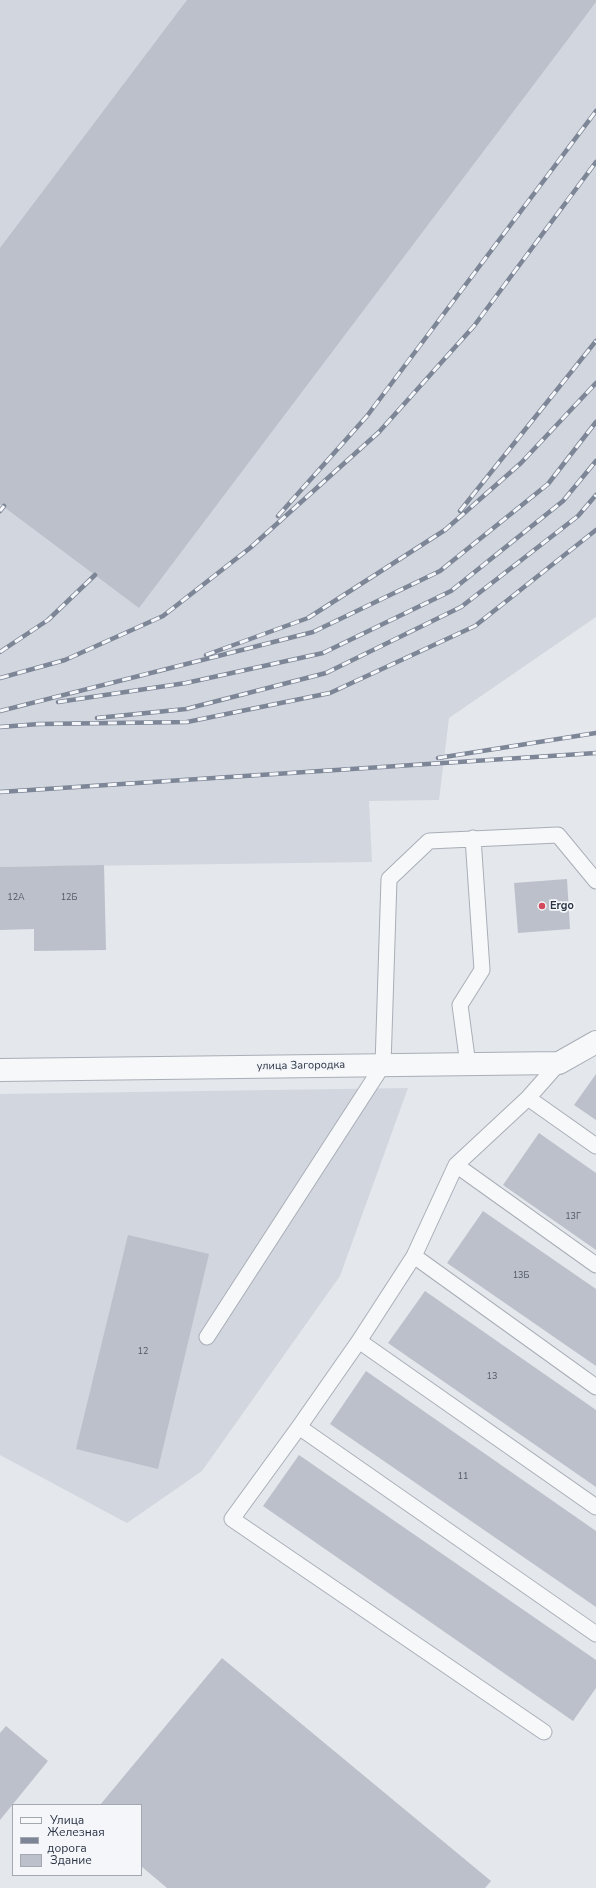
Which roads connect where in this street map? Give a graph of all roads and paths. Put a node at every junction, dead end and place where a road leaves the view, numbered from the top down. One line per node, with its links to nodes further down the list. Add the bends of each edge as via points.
1 (473, 838): 2 (lane, via 558,834); 5 (lane, via 429,841 389,879); 6 (lane, via 482,970 460,1005)
2 (596, 881)
3 (596, 1042): 4 (street, улица Загородка)
4 (559, 1063): 6 (street, улица Загородка); 8 (lane)
5 (383, 1065): 6 (street, улица Загородка); 7 (street, улица Загородка); 13 (lane)
6 (468, 1065)
7 (0, 1070)
8 (528, 1098): 9 (lane); 10 (lane)
9 (596, 1146)
10 (456, 1165): 11 (lane); 12 (lane)
11 (414, 1256): 14 (lane); 15 (lane)
12 (596, 1265)
13 (207, 1337)
14 (359, 1342): 16 (lane); 17 (lane)
15 (596, 1387)
16 (299, 1428): 18 (lane); 19 (lane, via 232,1519)
17 (596, 1507)
18 (596, 1634)
19 (544, 1732)

